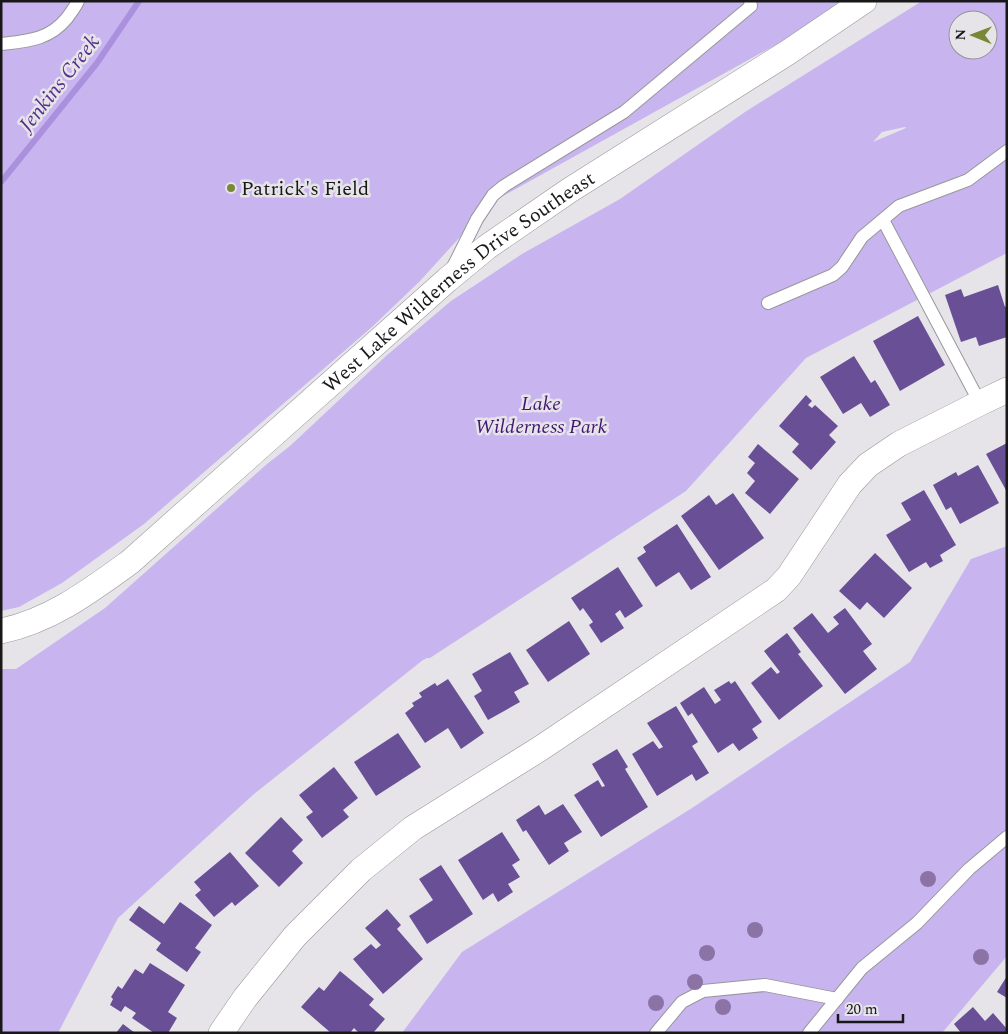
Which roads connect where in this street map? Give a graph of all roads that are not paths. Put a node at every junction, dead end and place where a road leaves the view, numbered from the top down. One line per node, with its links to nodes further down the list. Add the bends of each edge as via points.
1 (78, 1): 4 (lane, via 60,26 46,36)
2 (750, 1): 7 (lane, via 751,6 624,112 493,195)
3 (864, 1): 7 (street, West Lake Wilderness Drive Southeast, via 570,190)
4 (1, 44)
5 (1007, 151): 6 (lane, via 968,180 900,206)
6 (883, 220): 8 (lane, via 862,237 842,268 833,275); 10 (lane)
7 (447, 280): 11 (street, West Lake Wilderness Drive Southeast, via 130,562 81,597 55,611 17,628)
8 (768, 303)
9 (1007, 390): 10 (street)
10 (980, 403): 14 (street, via 899,444 868,465 850,484 789,576 776,590 541,748 413,828 361,870 295,936)
11 (1, 631)
12 (1007, 837): 13 (lane, via 917,923 862,968)
13 (837, 999): 15 (lane, via 764,985 703,991 682,1002); 16 (lane)
14 (221, 1033)
15 (656, 1033)
16 (809, 1033)

